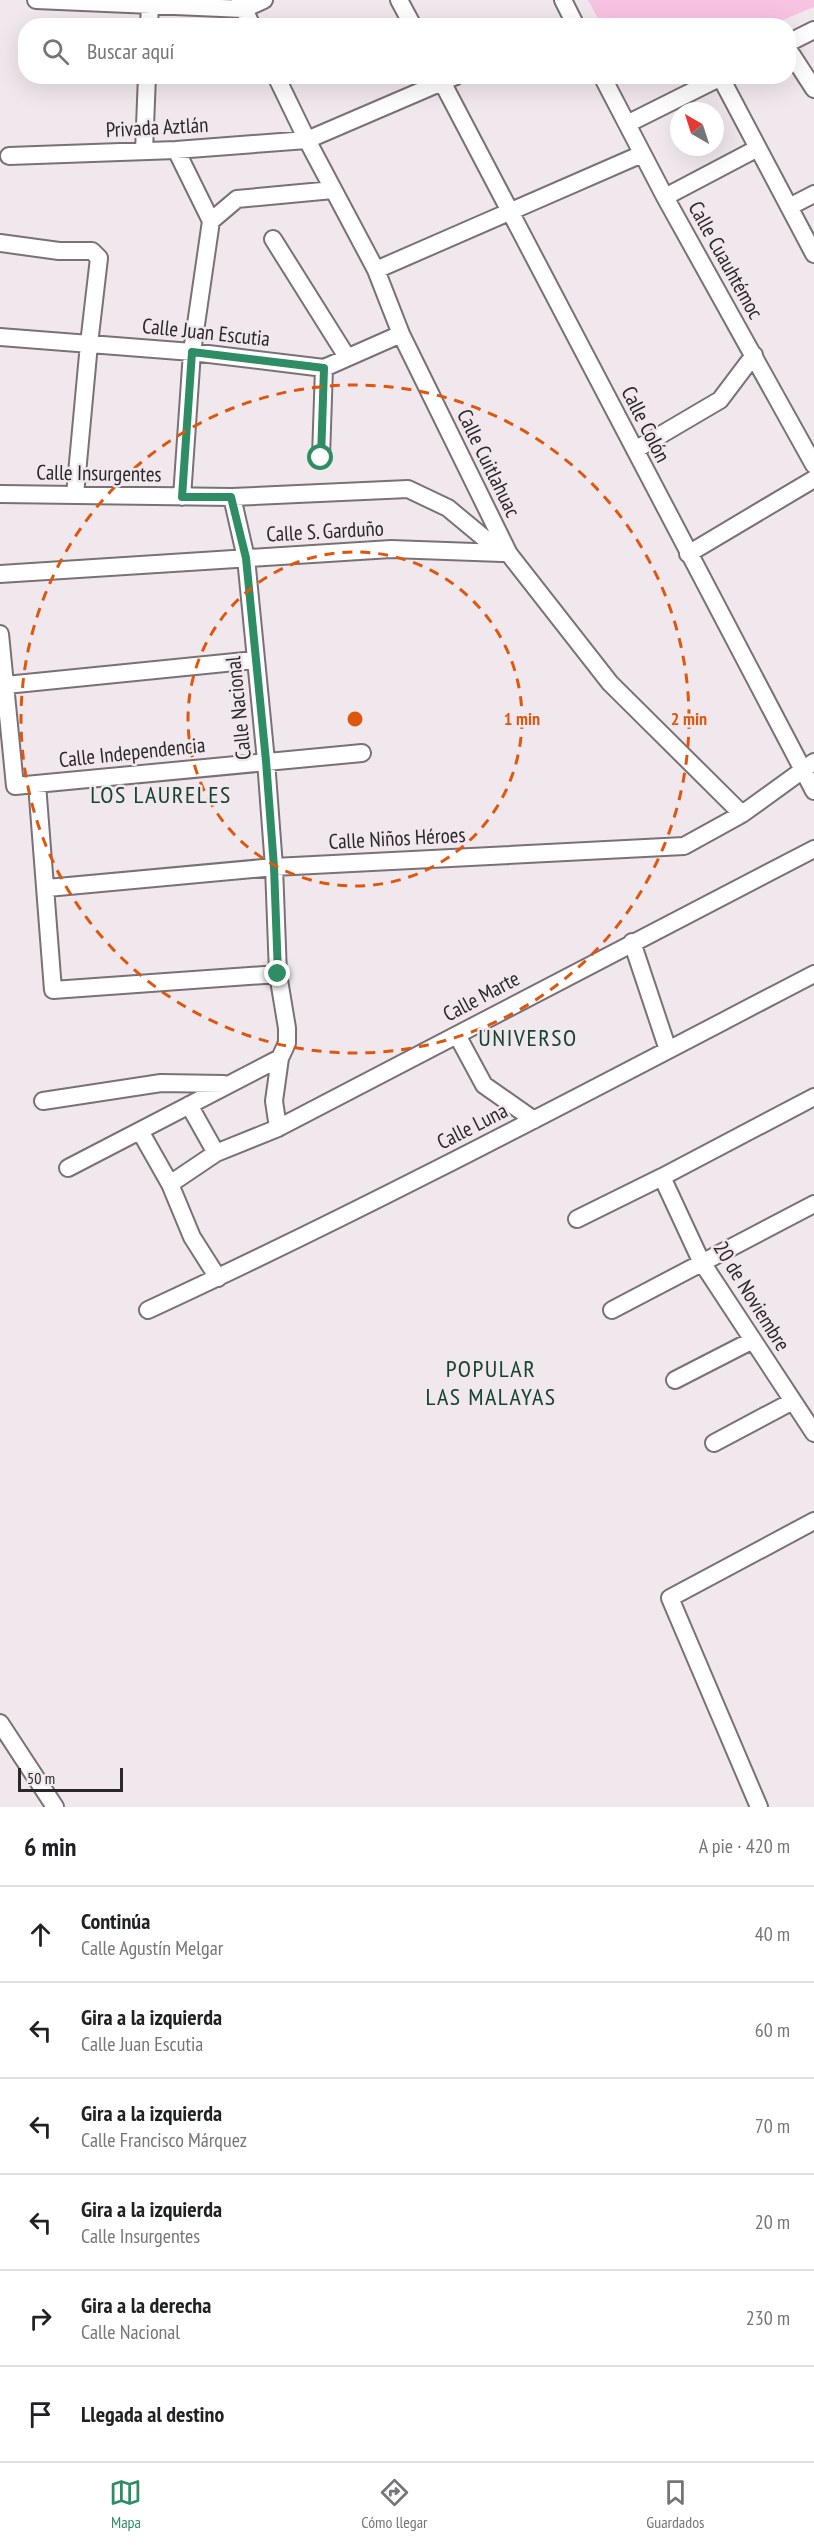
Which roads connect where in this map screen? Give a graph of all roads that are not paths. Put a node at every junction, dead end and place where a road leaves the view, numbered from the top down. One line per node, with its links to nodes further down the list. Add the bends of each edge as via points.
1 (36, 0): 6 (street)
2 (264, 0): 5 (street)
3 (399, 0): 9 (street)
4 (563, 0): 10 (street)
5 (242, 4): 6 (street); 8 (street)
6 (150, 5): 7 (street)
7 (149, 18)
8 (248, 18)
9 (409, 18)
10 (570, 18)
11 (814, 30): 12 (street)
12 (796, 39)
13 (796, 61): 21 (street)
14 (147, 84): 26 (street)
15 (280, 84): 23 (street, Calle Cuitlahuac)
16 (433, 84): 23 (street, Privada Aztlán)
17 (449, 84): 33 (street, Calle Colón)
18 (606, 84): 22 (street, Calle Cuauhtémoc)
19 (708, 84): 22 (street)
20 (726, 84): 24 (street)
21 (814, 89)
22 (627, 124): 27 (street, Calle Cuauhtémoc)
23 (307, 140): 25 (street, Privada Aztlán); 29 (street, Calle Cuitlahuac)
24 (758, 148): 31 (street); 32 (street)
25 (176, 150): 26 (street, Privada Aztlán); 34 (street)
26 (144, 151): 28 (street, Privada Aztlán)
27 (642, 153): 31 (street, Calle Cuauhtémoc); 33 (street)
28 (9, 156)
29 (333, 190): 34 (street, via 237,199); 38 (street, Calle Cuitlahuac)
30 (814, 194): 32 (street)
31 (665, 197): 43 (street, Calle Cuauhtémoc)
32 (789, 207): 37 (street)
33 (510, 212): 38 (street); 47 (street, Calle Colón)
34 (211, 221): 42 (street)
35 (273, 239): 44 (street)
36 (0, 243): 41 (street, via 92,251 99,258)
37 (814, 254)
38 (376, 270): 39 (street, Calle Cuitlahuac)
39 (401, 334): 44 (street); 55 (street, Calle Cuitlahuac)
40 (0, 337): 41 (street, Calle Juan Escutia)
41 (89, 344): 42 (street, Calle Juan Escutia); 52 (street)
42 (192, 352): 45 (street, Calle Juan Escutia); 53 (street)
43 (754, 355): 46 (street, Calle Cuauhtémoc); 47 (street, via 720,400)
44 (347, 357): 45 (street)
45 (324, 368): 48 (street)
46 (809, 441): 49 (street, Calle Cuauhtémoc)
47 (635, 450): 56 (street, Calle Colón)
48 (321, 458)
49 (814, 465)
50 (814, 479): 56 (street)
51 (0, 494): 52 (street, Calle Insurgentes)
52 (75, 495): 53 (street, Calle Insurgentes)
53 (182, 497): 54 (street, Calle Insurgentes)
54 (231, 497): 55 (street, Calle Insurgentes, via 408,489 448,508); 57 (street, Calle Nacional)
55 (505, 553): 57 (street, Calle S. Garduño, via 391,549); 67 (street, Calle Cuitlahuac, via 610,683)
56 (688, 554): 64 (street, Calle Colón)
57 (246, 558): 58 (street, Calle S. Garduño); 60 (street, Calle Nacional)
58 (0, 574)
59 (0, 634): 61 (street)
60 (255, 660): 61 (street); 63 (street, Calle Nacional)
61 (6, 685): 65 (street, Calle Independencia, via 15,786)
62 (362, 753): 63 (street, Calle Independencia)
63 (266, 761): 65 (street, Calle Independencia); 69 (street, Calle Nacional)
64 (808, 766): 66 (street, Calle Colón); 67 (street, Calle Niños Héroes)
65 (37, 784): 70 (street)
66 (814, 791)
67 (742, 814): 69 (street, Calle Niños Héroes, via 684,846)
68 (814, 849): 71 (street, Calle Marte)
69 (274, 867): 70 (street, Calle Niños Héroes); 72 (street, Calle Nacional)
70 (46, 888): 72 (street, via 53,990)
71 (632, 942): 74 (street, Calle Marte); 75 (street)
72 (278, 974): 76 (street, Calle Nacional, via 287,1028 287,1043)
73 (814, 974): 75 (street, Calle Luna)
74 (457, 1035): 81 (street, via 484,1085); 82 (street, Calle Marte)
75 (668, 1050): 81 (street, Calle Luna)
76 (280, 1058): 77 (street); 82 (street, Calle Nacional, via 274,1101)
77 (228, 1084): 79 (street, via 161,1083); 80 (street)
78 (814, 1097): 86 (street)
79 (43, 1101)
80 (189, 1105): 83 (street); 84 (street)
81 (534, 1120): 91 (street, Calle Luna)
82 (278, 1128): 84 (street, Calle Marte)
83 (140, 1131): 85 (street); 87 (street)
84 (216, 1153): 87 (street, Calle Marte)
85 (68, 1168)
86 (662, 1177): 89 (street); 90 (street, 20 de Noviembre)
87 (170, 1184): 91 (street, via 192,1236)
88 (814, 1204): 90 (street)
89 (577, 1219)
90 (701, 1261): 93 (street); 94 (street, 20 de Noviembre)
91 (218, 1278): 92 (street, Calle Luna)
92 (148, 1310)
93 (612, 1310)
94 (753, 1340): 95 (street); 96 (street, 20 de Noviembre)
95 (675, 1380)
96 (793, 1401): 97 (street, 20 de Noviembre); 98 (street)
97 (814, 1433)
98 (714, 1443)
99 (814, 1521): 102 (street, via 670,1598)
100 (0, 1723): 101 (street)
101 (55, 1807)
102 (759, 1807)

